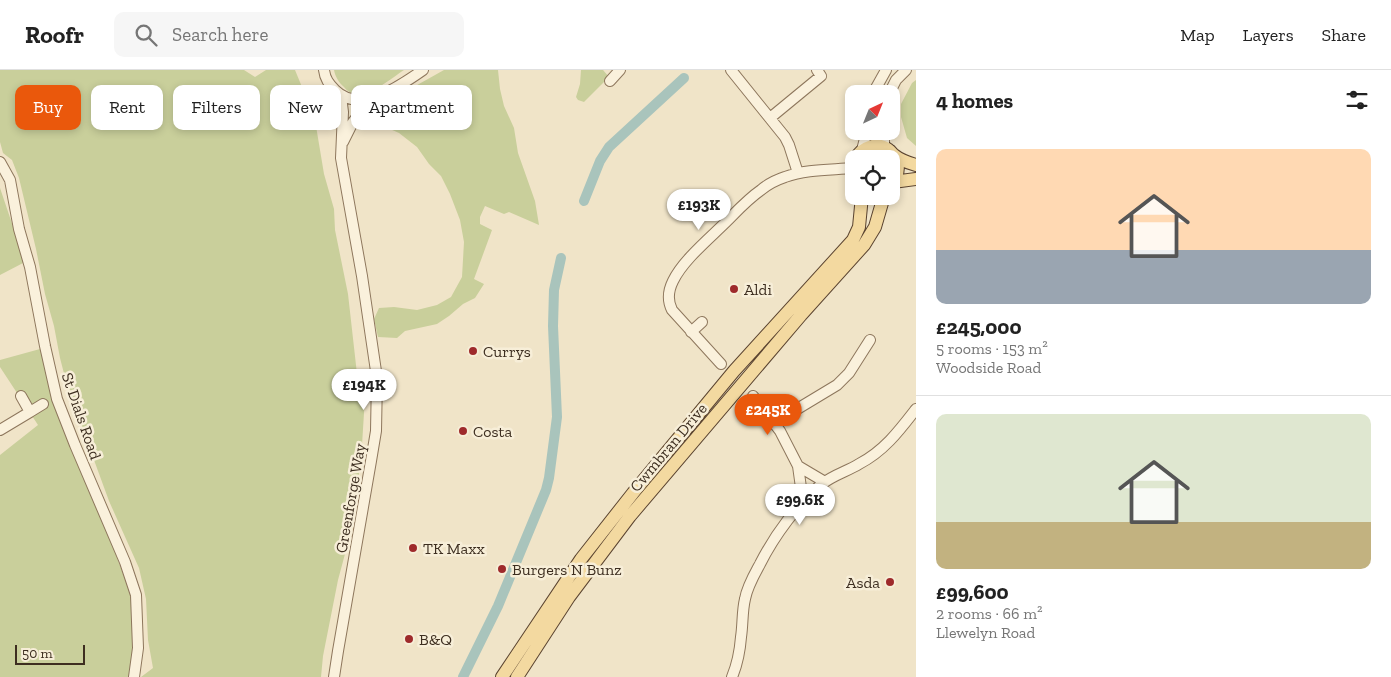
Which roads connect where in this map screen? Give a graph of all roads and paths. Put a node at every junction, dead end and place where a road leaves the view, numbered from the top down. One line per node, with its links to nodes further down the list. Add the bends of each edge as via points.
1 (422, 70): 10 (street, Greenforge Way)
2 (620, 70): 8 (street)
3 (731, 70): 15 (street)
4 (817, 70): 15 (street, via 821,76)
5 (886, 70): 11 (street)
6 (906, 70): 12 (street)
7 (323, 72): 9 (street)
8 (610, 81)
9 (330, 85)
10 (398, 85)
11 (878, 85)
12 (894, 85)
13 (341, 96): 14 (street, Greenforge Way); 18 (street, Greenforge Way)
14 (351, 100)
15 (770, 118): 26 (street, via 789,145)
16 (351, 126): 18 (street, Greenforge Way)
17 (884, 140): 19 (street)
18 (342, 146): 46 (street, Greenforge Way, via 343,170 377,378 377,407 376,431)
19 (884, 147): 20 (main road, via 869,146); 21 (main road)
20 (864, 150)
21 (890, 150)
22 (900, 158): 24 (main road)
23 (0, 162): 45 (street, St Dials Road, via 10,180 57,399 126,562 136,595 138,648)
24 (916, 165)
25 (845, 170): 26 (street)
26 (798, 173): 32 (street, via 774,182 753,196 682,266 668,294 669,305)
27 (916, 179): 28 (main road)
28 (900, 182)
29 (861, 205): 47 (main road, Cwmbran Drive, via 853,240 734,371 633,493 581,559)
30 (882, 205): 48 (main road, Cwmbran Drive, via 875,227 864,245 630,516 569,597)
31 (702, 322): 32 (street)
32 (691, 332): 34 (street)
33 (870, 340): 40 (street, via 837,385)
34 (721, 364)
35 (21, 396): 39 (street)
36 (753, 396): 40 (street)
37 (44, 404): 39 (street)
38 (916, 409): 43 (street, via 895,437 874,456)
39 (30, 412): 41 (street)
40 (774, 423): 42 (street)
41 (0, 430)
42 (798, 466): 43 (street); 44 (street)
43 (825, 482): 44 (street)
44 (802, 502): 49 (street, via 750,583)
45 (134, 677)
46 (334, 677)
47 (502, 677)
48 (517, 677)
49 (732, 677)

